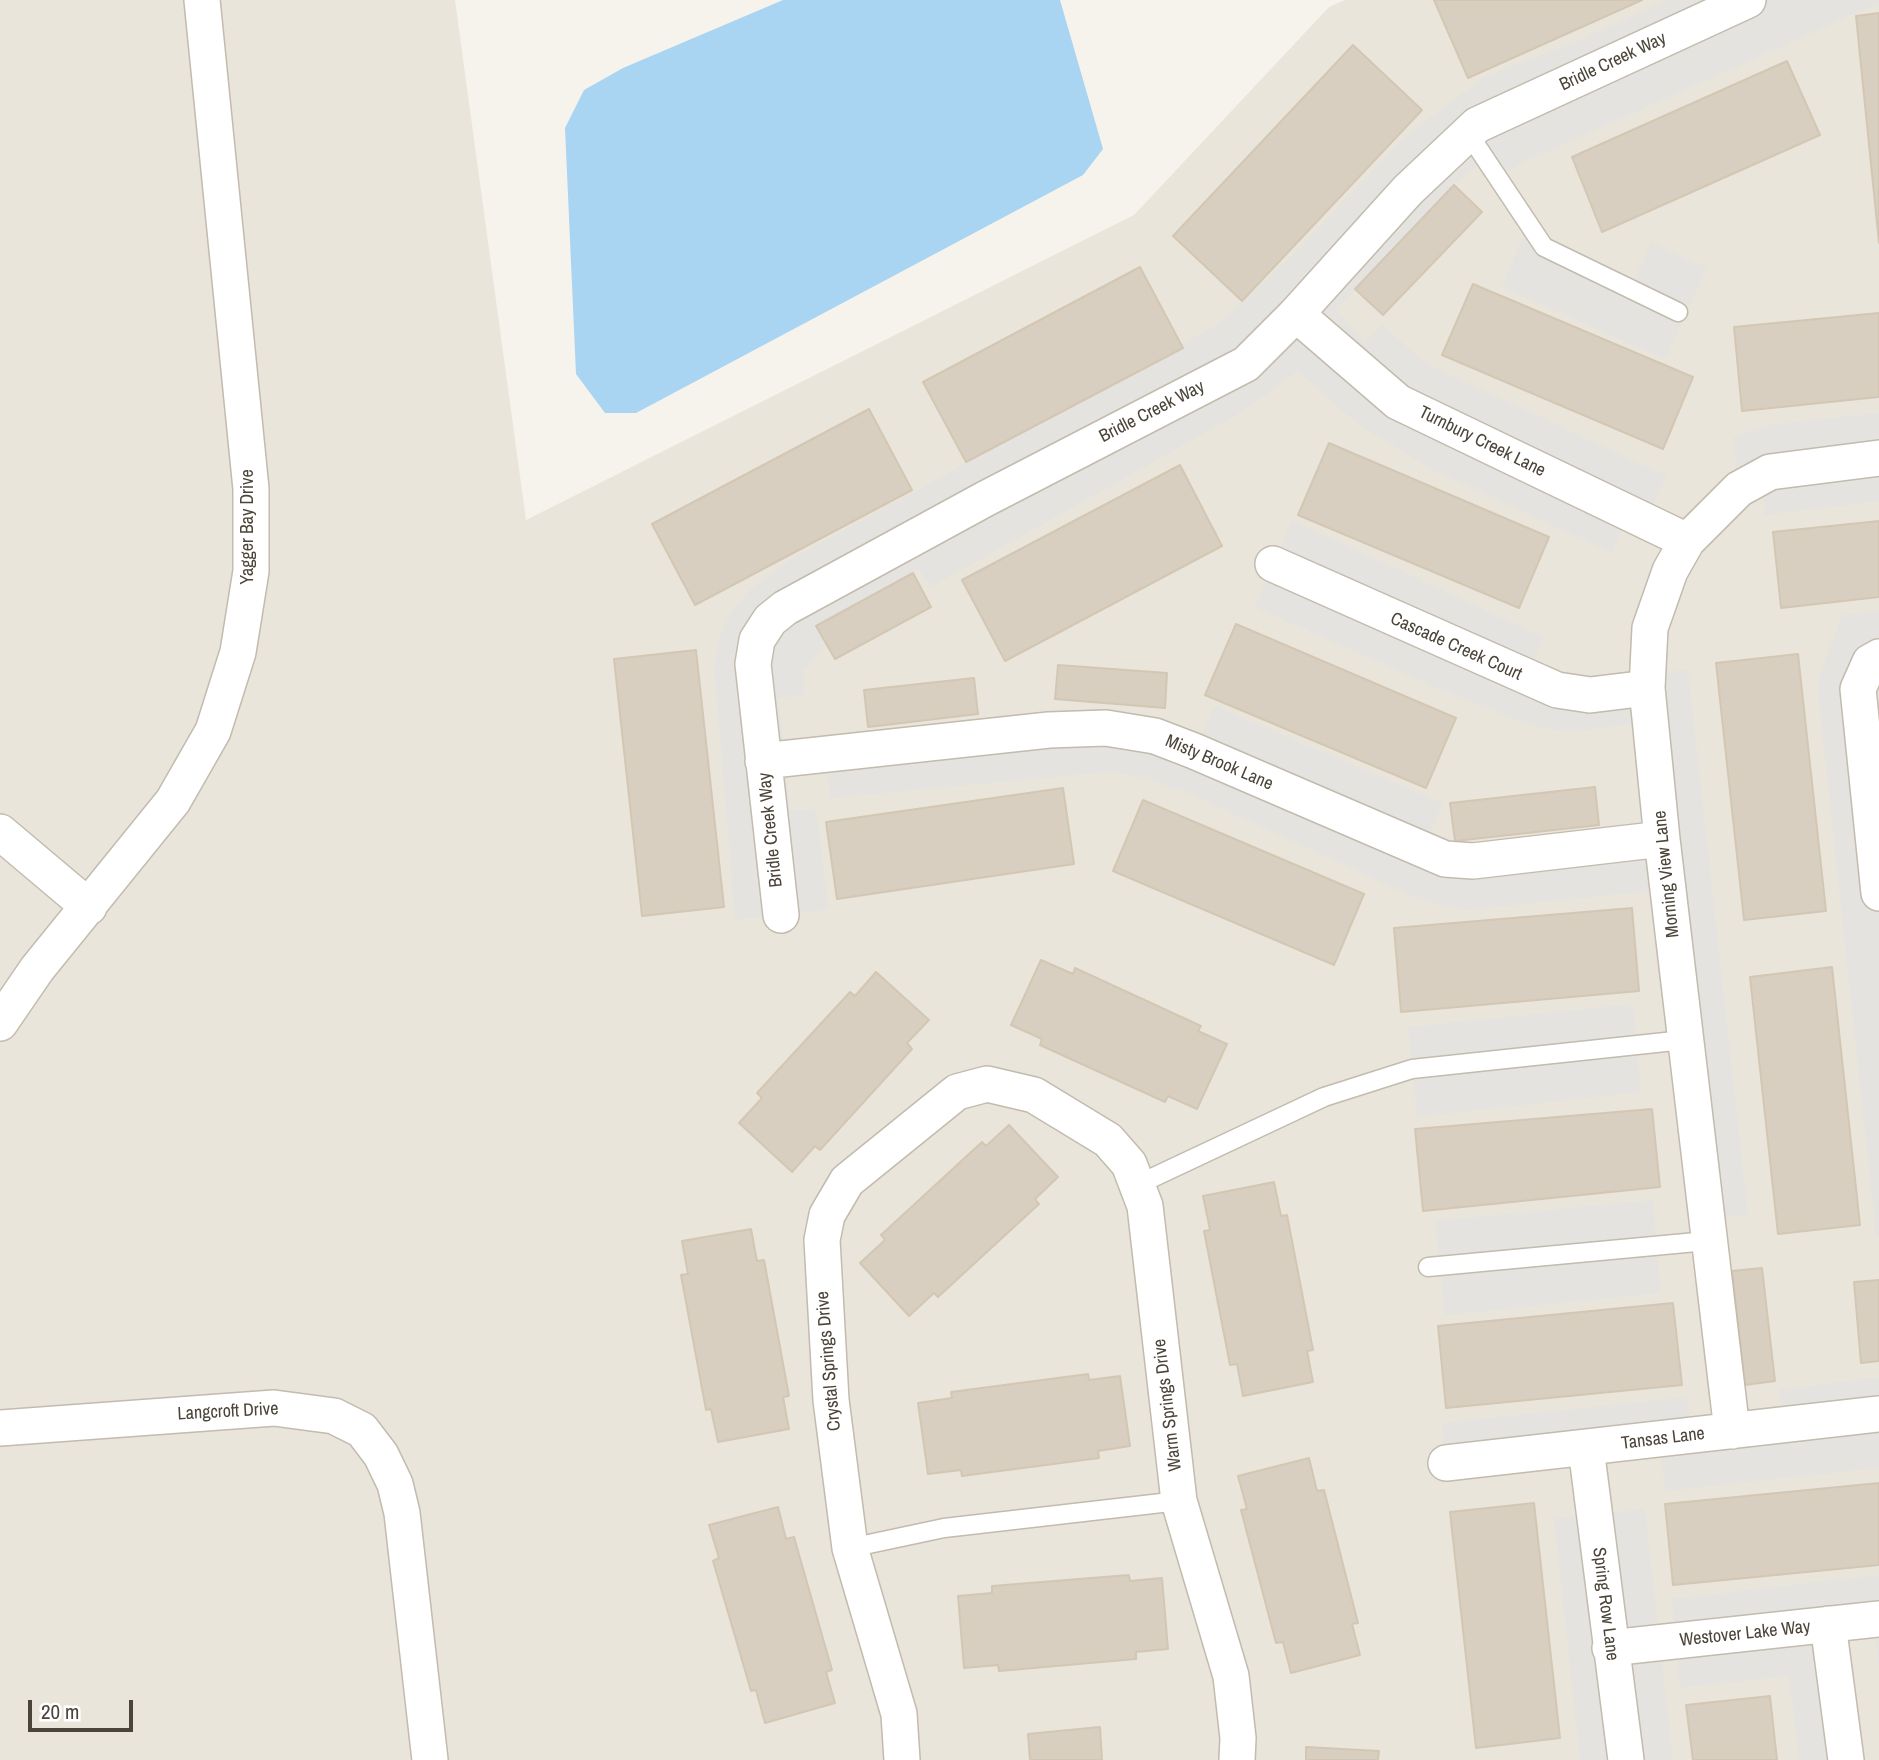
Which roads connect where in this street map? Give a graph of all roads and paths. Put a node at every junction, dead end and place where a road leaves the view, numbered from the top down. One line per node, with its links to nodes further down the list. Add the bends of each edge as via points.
1 (202, 0): 15 (street, Yagger Bay Drive, via 250,489 251,570 238,652 213,732 173,801)
2 (1748, 0): 3 (street, Bridle Creek Way)
3 (1468, 132): 4 (lane, via 1544,247); 5 (street, Bridle Creek Way, via 1408,190)
4 (1678, 312)
5 (1296, 314): 7 (street, Turnbury Creek Lane, via 1398,402); 11 (street, Bridle Creek Way, via 1246,364 974,506 770,620 757,640 753,664)
6 (1879, 458): 7 (street, Morning View Lane, via 1762,475 1739,489)
7 (1687, 541): 10 (street, Morning View Lane, via 1656,609 1647,656)
8 (1273, 564): 10 (street, Cascade Creek Court, via 1557,690 1590,695)
9 (1879, 657): 14 (street, via 1861,675 1858,689)
10 (1647, 688): 13 (street, Morning View Lane)
11 (763, 761): 13 (street, Misty Brook Lane, via 1106,728 1155,736 1194,751 1445,859 1473,861); 16 (street, Bridle Creek Way)
12 (0, 832): 15 (street)
13 (1662, 839): 18 (street, Morning View Lane)
14 (1879, 893)
15 (89, 907): 17 (street, Yagger Bay Drive, via 37,969)
16 (781, 915)
17 (0, 1023)
18 (1685, 1040): 20 (lane, via 1412,1069 1325,1097); 21 (street, Morning View Lane)
19 (1034, 1095): 20 (street, Warm Springs Drive, via 1108,1140 1129,1164); 29 (street, Crystal Springs Drive, via 987,1084 957,1092 847,1181 827,1215 822,1240 826,1323)
20 (1137, 1185): 28 (street, Warm Springs Drive, via 1145,1206)
21 (1707, 1241): 22 (lane); 25 (street, Morning View Lane)
22 (1428, 1267)
23 (1879, 1414): 25 (street, Tansas Lane)
24 (0, 1428): 33 (street, Langcroft Drive, via 274,1408 334,1416 362,1430 391,1474 402,1513)
25 (1732, 1431): 26 (street, Tansas Lane)
26 (1586, 1448): 27 (street, Tansas Lane); 32 (street, Spring Row Lane)
27 (1446, 1463)
28 (1179, 1501): 29 (lane, via 944,1528); 35 (street, Warm Springs Drive, via 1231,1676)
29 (850, 1548): 34 (street, Crystal Springs Drive, via 899,1714)
30 (1879, 1619): 31 (street, Westover Lake Way)
31 (1828, 1624): 32 (street, Westover Lake Way); 37 (street)
32 (1610, 1648): 36 (street, Spring Row Lane)
33 (430, 1760)
34 (902, 1760)
35 (1237, 1760)
36 (1626, 1760)
37 (1846, 1760)

